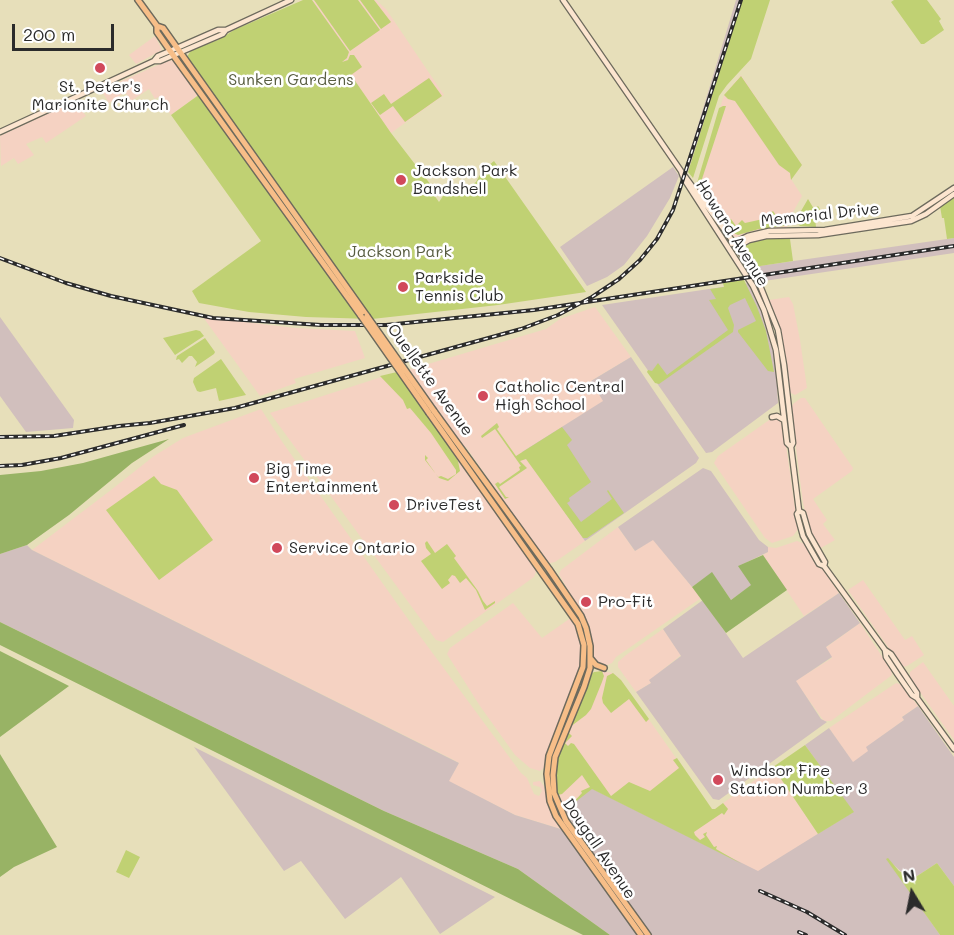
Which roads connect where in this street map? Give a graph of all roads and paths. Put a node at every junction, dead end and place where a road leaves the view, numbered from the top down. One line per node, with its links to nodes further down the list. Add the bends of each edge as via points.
1 (138, 0): 4 (main road, Ouellette Avenue, via 157,26 157,32)
2 (291, 0): 4 (main road)
3 (563, 0): 6 (main road, Howard Avenue)
4 (175, 52): 5 (main road); 12 (main road, Ouellette Avenue, bridge)
5 (0, 132)
6 (681, 171): 10 (main road, Howard Avenue); 11 (main road, Howard Avenue)
7 (954, 188): 9 (main road)
8 (954, 194): 9 (main road)
9 (917, 216): 10 (main road, Memorial Drive, via 825,230 769,231 748,236)
10 (736, 245): 11 (main road, Memorial Drive); 15 (main road, Howard Avenue, via 759,283 778,330)
11 (730, 248): 14 (main road, Howard Avenue, via 753,286 771,332)
12 (432, 412): 16 (main road, Ouellette Avenue, via 581,616 589,637); 19 (main road, Ouellette Avenue, via 581,631 583,667 553,744)
13 (772, 417): 14 (main road)
14 (784, 420): 15 (main road, Howard Avenue)
15 (791, 447): 18 (main road, Howard Avenue, via 799,511 824,566)
16 (590, 658): 17 (main road); 19 (main road, Ouellette Avenue, via 588,676)
17 (604, 668)
18 (954, 749)
19 (550, 775): 20 (main road, Dougall Avenue, via 550,801 556,816); 21 (main road, Dougall Avenue, via 566,821)
20 (641, 935)
21 (648, 935)

